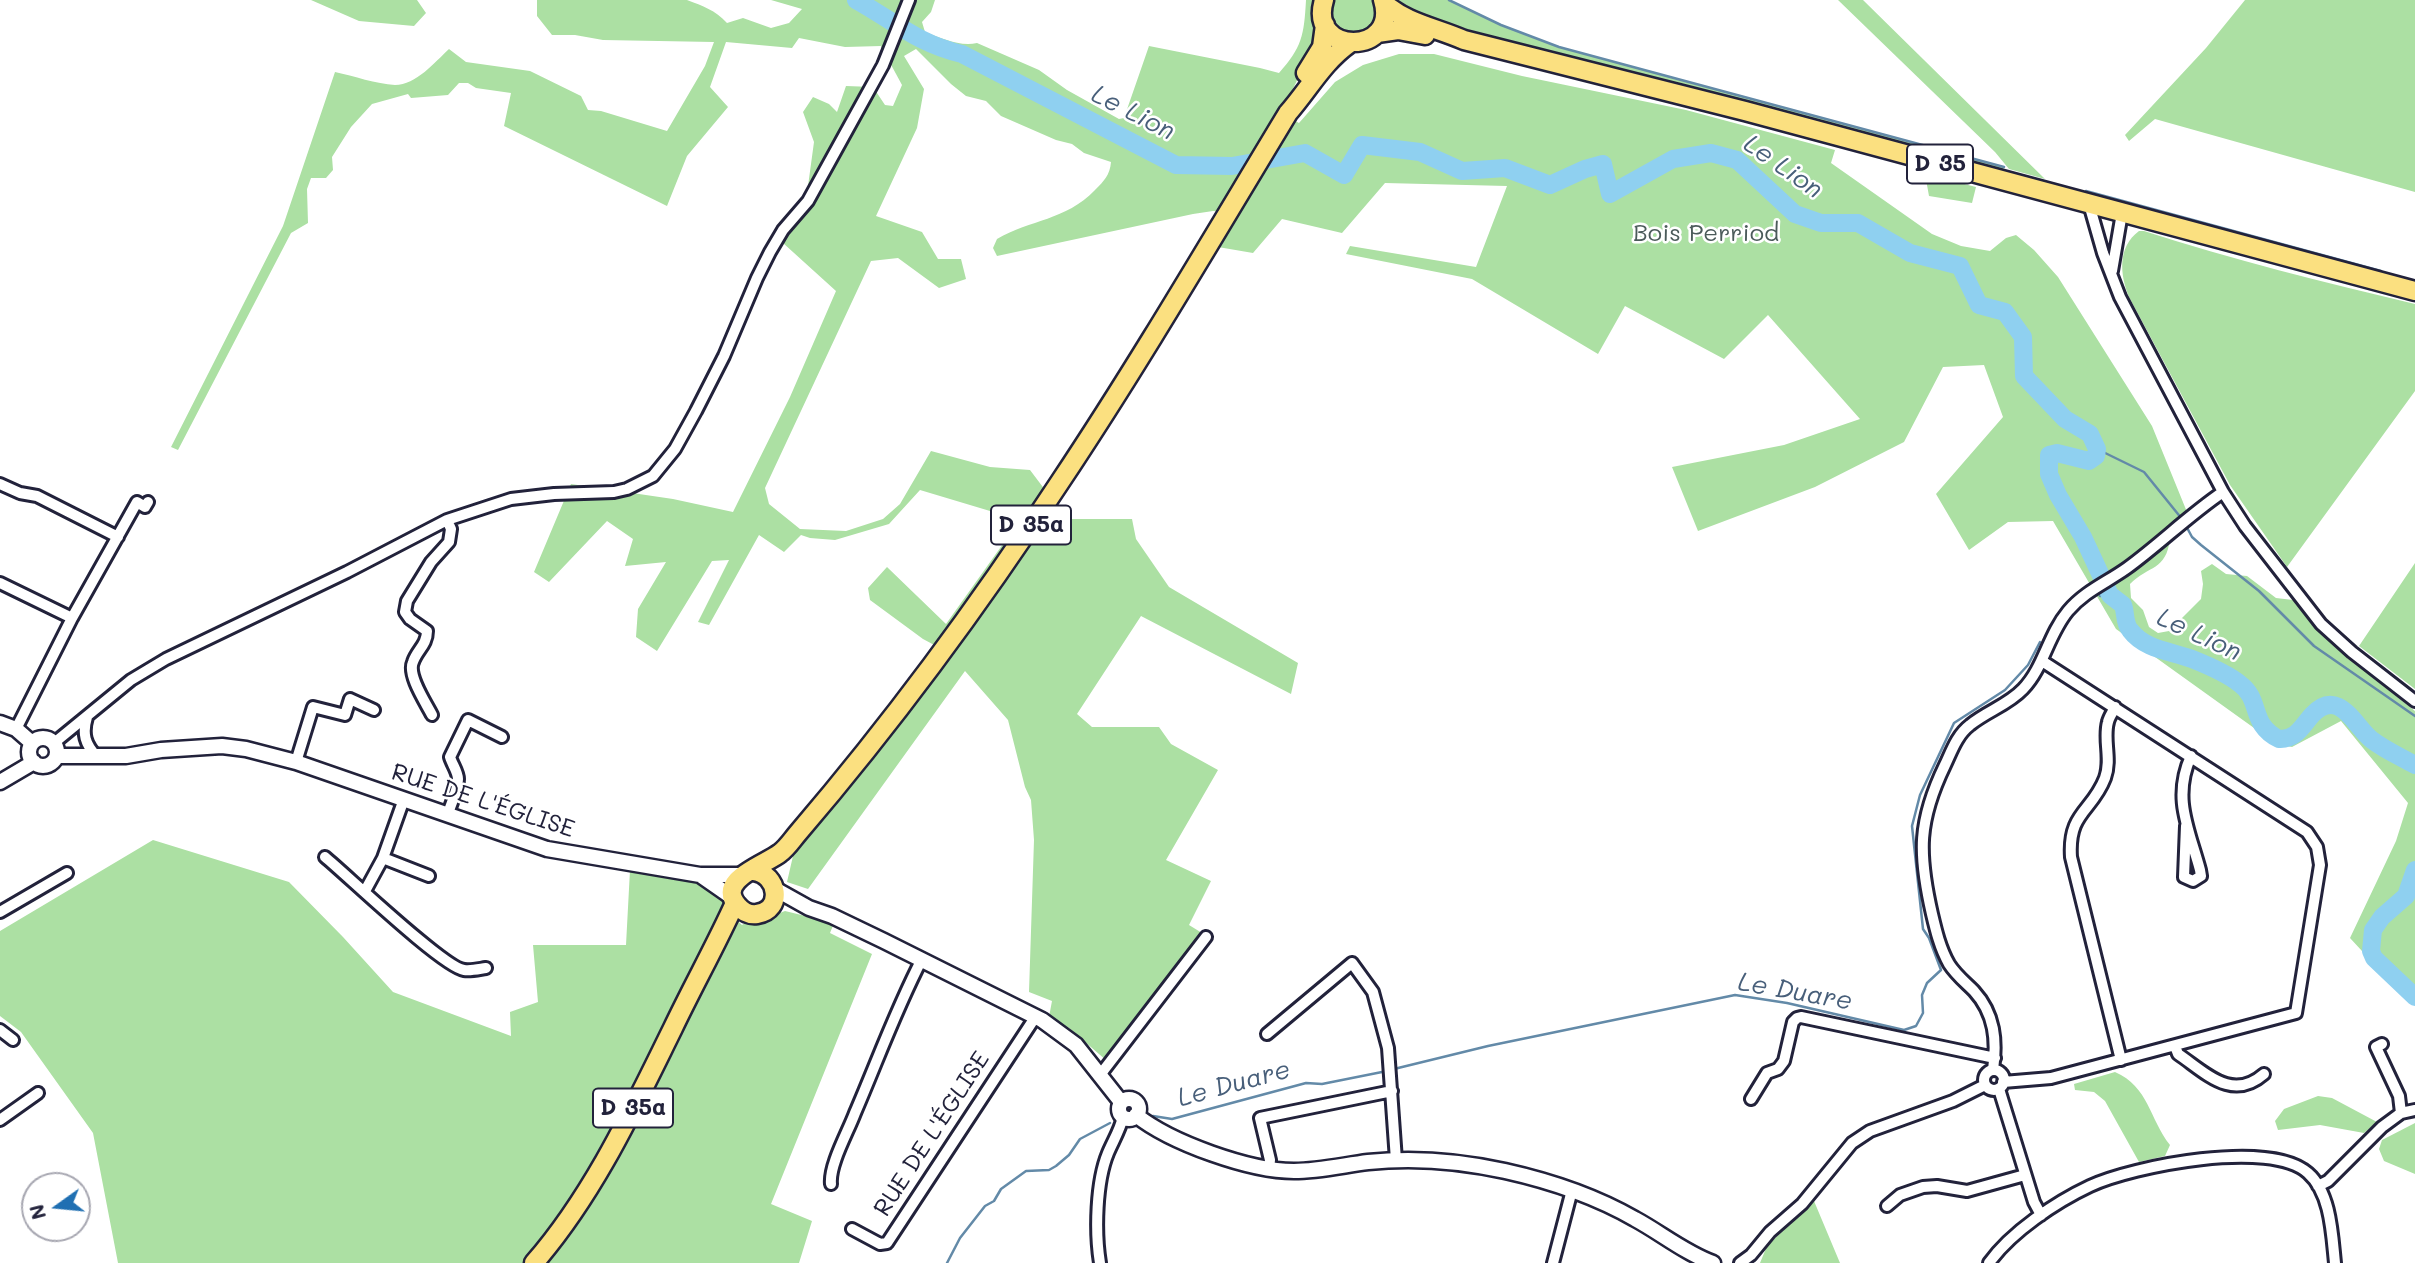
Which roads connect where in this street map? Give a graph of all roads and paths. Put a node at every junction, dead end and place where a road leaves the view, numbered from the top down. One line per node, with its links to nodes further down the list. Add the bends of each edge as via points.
1 (909, 0): 16 (street, via 883,65 808,201 770,252 724,356 661,468 627,489 530,496)
2 (1324, 0): 4 (main road)
3 (1383, 1): 5 (main road, via 1385,17); 6 (main road, D 35, via 1405,18)
4 (1325, 25): 7 (main road, via 1338,39); 8 (main road, D 35a, via 1322,47)
5 (1377, 33): 6 (main road, D 35, via 1398,30); 7 (main road)
6 (1464, 40): 9 (main road, D 35)
7 (1350, 43): 8 (main road, D 35a, via 1320,69)
8 (1288, 113): 44 (main road, D 35a, via 1084,446 982,596 885,726)
9 (2089, 204): 10 (main road, D 35); 11 (street)
10 (2122, 214): 11 (street); 12 (main road, D 35)
11 (2112, 274): 14 (street, via 2126,310)
12 (2415, 291)
13 (0, 484): 17 (street, via 37,496)
14 (2223, 492): 20 (street, via 2093,587 2065,615); 21 (street, via 2321,624)
15 (148, 502): 17 (street, via 145,508 137,502)
16 (447, 520): 24 (street, via 449,542 430,562 405,612 427,631 411,671); 25 (street, via 166,659 131,680)
17 (118, 537): 19 (street)
18 (0, 583): 19 (street)
19 (72, 618): 27 (street)
20 (2042, 661): 22 (street); 58 (street, via 2023,689 1957,739 1922,828 1926,884 1936,932 1950,965 1989,1014)
21 (2415, 701)
22 (2115, 707): 31 (street); 59 (street, via 2108,722 2106,776 2076,820 2070,844)
23 (374, 710): 34 (street, via 351,698 345,715 313,707)
24 (432, 715)
25 (87, 717): 30 (street); 32 (street, via 85,739)
26 (0, 723): 27 (street)
27 (16, 729): 29 (street)
28 (502, 737): 37 (street, via 468,720 450,757 458,782)
29 (32, 743): 30 (street, via 43,738); 33 (street, via 29,752)
30 (56, 749): 32 (street, RUE DE L'ÉGLISE); 33 (street, via 48,765)
31 (2191, 756): 38 (street, via 2183,774); 57 (street, via 2307,832 2317,847 2320,865 2295,1013)
32 (97, 757): 34 (street, RUE DE L'ÉGLISE, via 222,746)
33 (34, 762): 35 (street)
34 (296, 762): 36 (street, RUE DE L'ÉGLISE)
35 (0, 782)
36 (404, 799): 37 (street, RUE DE L'ÉGLISE); 40 (street)
37 (448, 814): 42 (street, RUE DE L'ÉGLISE, via 558,852)
38 (2186, 826)
39 (325, 857): 45 (street)
40 (383, 858): 43 (street); 45 (street)
41 (67, 873): 48 (street)
42 (700, 875): 44 (street, RUE DE L'ÉGLISE); 46 (street, RUE DE L'ÉGLISE)
43 (429, 876)
44 (760, 878): 46 (main road, via 733,887); 46 (main road, via 775,896); 47 (street, RUE DE L'ÉGLISE)
45 (365, 891): 51 (street, via 454,965 462,970)
46 (745, 906): 47 (street, RUE DE L'ÉGLISE); 82 (main road, D 35a, via 717,944 608,1155)
47 (809, 908): 50 (street, RUE DE L'ÉGLISE)
48 (0, 912)
49 (1206, 937): 62 (street)
50 (922, 959): 52 (street, RUE DE L'ÉGLISE); 75 (street, via 853,1119)
51 (486, 968)
52 (1035, 1017): 62 (street, RUE DE L'ÉGLISE, via 1076,1045); 80 (street, RUE DE L'ÉGLISE, via 887,1243 880,1244)
53 (0, 1030): 55 (street)
54 (1266, 1034): 65 (street, via 1352,963 1373,992 1390,1060)
55 (13, 1040)
56 (2382, 1044): 70 (street, via 2375,1047 2399,1097)
57 (2175, 1046): 59 (street); 61 (street, via 2178,1054 2235,1088)
58 (1995, 1058): 60 (street); 67 (street, via 1801,1017 1793,1022 1784,1061 1767,1073)
59 (2121, 1060): 63 (street)
60 (1993, 1070): 63 (street, via 2001,1074); 64 (street, via 1985,1076)
61 (2264, 1074)
62 (1100, 1075): 69 (street, RUE DE L'ÉGLISE)
63 (2001, 1085): 64 (street); 74 (street)
64 (1985, 1086): 81 (street, via 1870,1131 1853,1143 1802,1204 1770,1232)
65 (1392, 1091): 72 (street); 73 (street, via 1260,1118)
66 (38, 1093): 71 (street)
67 (1751, 1099)
68 (2415, 1110): 70 (street)
69 (1127, 1112): 73 (street, RUE DE L'ÉGLISE, via 1183,1141); 83 (street, via 1108,1153 1102,1182)
70 (2401, 1113): 76 (street)
71 (0, 1120)
72 (1396, 1160): 73 (street, RUE DE L'ÉGLISE, via 1307,1170); 77 (street, RUE DE L'ÉGLISE, via 1469,1164)
73 (1269, 1169)
74 (2025, 1175): 78 (street, via 1967,1191 1923,1187 1900,1195); 79 (street)
75 (831, 1184)
76 (2318, 1186): 79 (street, via 2303,1169 2287,1162 2222,1157 2111,1178); 88 (street)
77 (1572, 1191): 84 (street); 85 (street, RUE DE L'ÉGLISE, via 1622,1211)
78 (1887, 1206)
79 (2041, 1215): 87 (street)
80 (852, 1229)
81 (1751, 1259): 86 (street)
82 (534, 1263)
83 (1100, 1263)
84 (1553, 1263)
85 (1713, 1263)
86 (1740, 1263)
87 (1989, 1263)
88 (2335, 1263)

